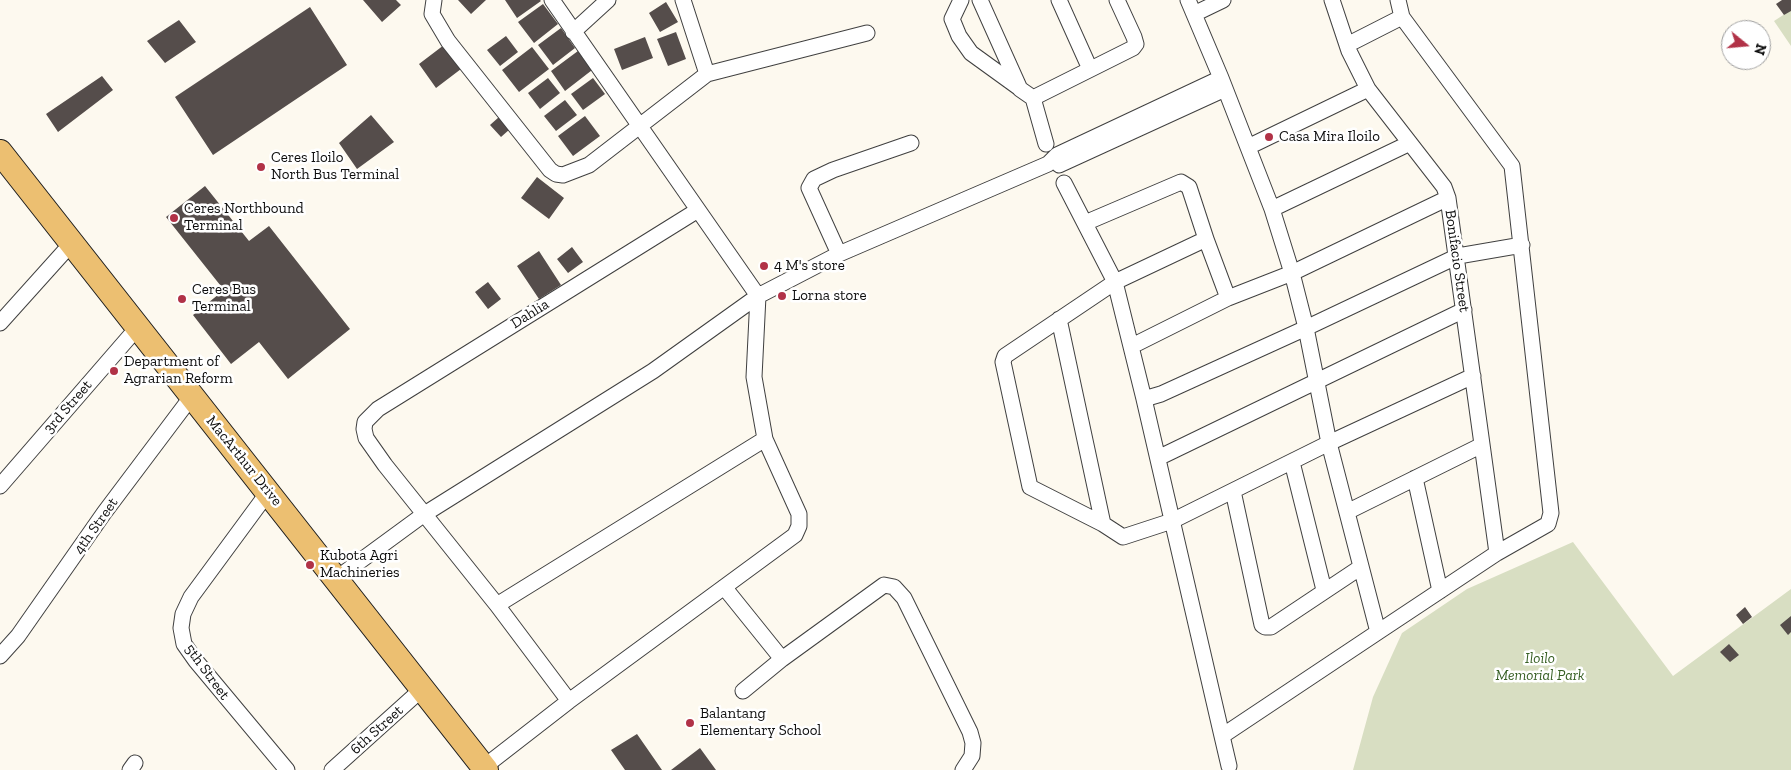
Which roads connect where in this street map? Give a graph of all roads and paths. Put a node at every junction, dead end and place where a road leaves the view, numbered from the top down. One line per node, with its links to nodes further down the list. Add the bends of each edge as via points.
1 (434, 0): 23 (street, via 432,14 448,41 556,174 575,172 589,165)
2 (552, 0): 14 (street)
3 (608, 0): 14 (street)
4 (683, 0): 18 (street)
5 (961, 0): 20 (street, via 952,19 971,53)
6 (980, 0): 20 (street)
7 (1059, 0): 17 (street)
8 (1117, 0): 17 (street, via 1136,44)
9 (1224, 0): 12 (street)
10 (1332, 0): 16 (street, Bonifacio Street)
11 (1398, 0): 13 (street)
12 (1191, 7): 19 (street)
13 (1402, 17): 16 (street); 36 (street, via 1512,166)
14 (573, 32): 23 (street)
15 (867, 33): 18 (street)
16 (1347, 45): 21 (street, Bonifacio Street)
17 (1090, 69): 22 (street)
18 (707, 74): 23 (street)
19 (1223, 83): 27 (street); 37 (street, via 1066,156 1061,165 1048,164)
20 (1020, 89): 22 (street)
21 (1368, 89): 25 (street, Bonifacio Street); 27 (street)
22 (1033, 98): 26 (street)
23 (639, 126): 32 (street)
24 (911, 142): 37 (street, via 833,170 814,180 808,188)
25 (1410, 143): 30 (street, Bonifacio Street, via 1444,187); 31 (street)
26 (1046, 144)
27 (1248, 147): 31 (street)
28 (1, 156): 35 (main road, MacArthur Drive)
29 (1064, 183): 33 (street)
30 (1448, 198): 38 (street, Bonifacio Street); 39 (street)
31 (1272, 209): 39 (street)
32 (698, 210): 41 (street); 63 (street, Dahlia, via 378,409 365,422 366,438)
33 (1086, 223): 34 (street, via 1181,182 1189,186); 40 (street)
34 (1206, 239): 40 (street); 42 (street)
35 (71, 244): 45 (street); 46 (main road, MacArthur Drive)
36 (1522, 245): 38 (street); 66 (street, via 1551,519 1548,524)
37 (839, 254): 41 (street)
38 (1458, 256): 43 (street, Bonifacio Street); 47 (street)
39 (1292, 273): 42 (street); 47 (street)
40 (1115, 282): 44 (street); 48 (street)
41 (758, 296): 53 (street, via 754,377); 63 (street, via 653,371)
42 (1228, 298): 48 (street)
43 (1464, 310): 49 (street, Bonifacio Street); 50 (street)
44 (1059, 319): 65 (street); 65 (street, via 1005,356 1003,367 1030,487)
45 (0, 324)
46 (137, 328): 51 (main road, MacArthur Drive); 59 (street, 3rd Street)
47 (1306, 328): 50 (street); 52 (street)
48 (1132, 346): 52 (street)
49 (1473, 376): 54 (street); 55 (street, Bonifacio Street)
50 (1316, 383): 54 (street); 56 (street)
51 (192, 396): 61 (main road, MacArthur Drive); 74 (street, 4th Street, via 104,513 18,636)
52 (1144, 399): 56 (street)
53 (765, 440): 69 (street, via 799,514 799,526 795,535); 72 (street)
54 (1329, 443): 57 (street); 62 (street)
55 (1482, 445): 58 (street); 66 (street, Bonifacio Street)
56 (1158, 458): 64 (street)
57 (1292, 462): 60 (street); 70 (street)
58 (1415, 478): 62 (street); 71 (street)
59 (0, 486)
60 (1233, 491): 64 (street); 70 (street, via 1262,625 1270,627)
61 (269, 492): 68 (main road, MacArthur Drive); 82 (street, 5th Street, via 190,597 181,628 184,644 196,661)
62 (1347, 512): 67 (street)
63 (423, 515): 68 (street); 72 (street)
64 (1172, 521): 65 (street, via 1123,537); 79 (street)
65 (1103, 524)
66 (1497, 553): 71 (street)
67 (1361, 567): 70 (street); 73 (street)
68 (337, 578): 76 (main road, MacArthur Drive)
69 (724, 587): 75 (street); 78 (street)
70 (1324, 590)
71 (1440, 591): 73 (street)
72 (497, 605): 78 (street)
73 (1378, 632): 79 (street)
74 (0, 656)
75 (782, 659): 77 (street); 84 (street, via 884,585 894,587 904,598 970,732 972,756)
76 (422, 689): 81 (main road, MacArthur Drive); 83 (street, 6th Street)
77 (744, 691)
78 (569, 700): 81 (street)
79 (1222, 736): 80 (street)
80 (1229, 766)
81 (485, 769)
82 (287, 770)
83 (332, 770)
84 (963, 770)

